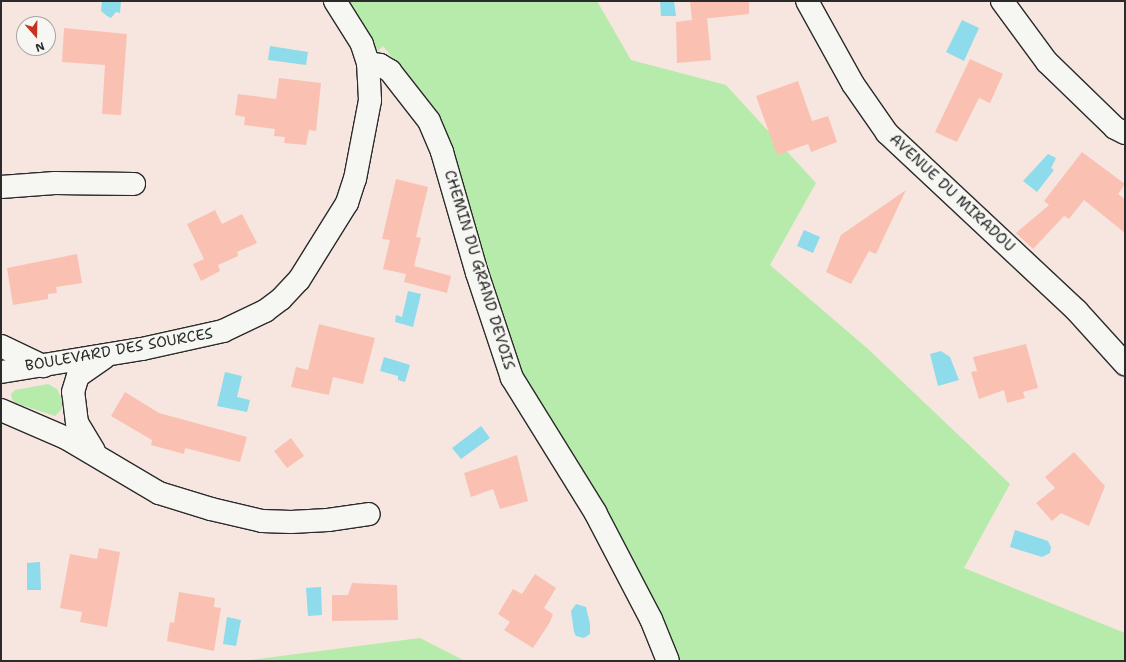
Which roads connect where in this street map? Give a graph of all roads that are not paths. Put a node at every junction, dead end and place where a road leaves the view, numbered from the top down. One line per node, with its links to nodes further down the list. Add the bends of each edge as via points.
1 (335, 1): 4 (street, BOULEVARD DES SOURCES, via 362,44)
2 (807, 1): 10 (street, AVENUE DU MIRADOU, via 853,84 887,133 1077,312)
3 (1002, 1): 5 (street, via 1047,62 1115,128)
4 (368, 63): 9 (street, BOULEVARD DES SOURCES, via 370,100 348,203 299,280 281,299 247,322 196,338); 19 (street, CHEMIN DU GRAND DEVOIS, via 380,65 390,71 410,93 434,131 466,228 479,281 512,378 595,512 651,619)
5 (1125, 133)
6 (134, 184): 7 (street, via 55,183)
7 (1, 187)
8 (1, 346): 11 (street)
9 (110, 355): 11 (street, BOULEVARD DES SOURCES); 14 (street, via 78,376)
10 (1125, 364)
11 (42, 365): 12 (street, BOULEVARD DES SOURCES); 14 (street, via 62,374)
12 (5, 376)
13 (1, 392): 16 (street, via 6,404)
14 (73, 392): 17 (street, via 77,424)
15 (1, 410): 16 (street)
16 (29, 422): 17 (street, via 66,438)
17 (101, 458): 18 (street, via 159,493 237,516 262,521 291,522)
18 (369, 514)
19 (668, 661)

